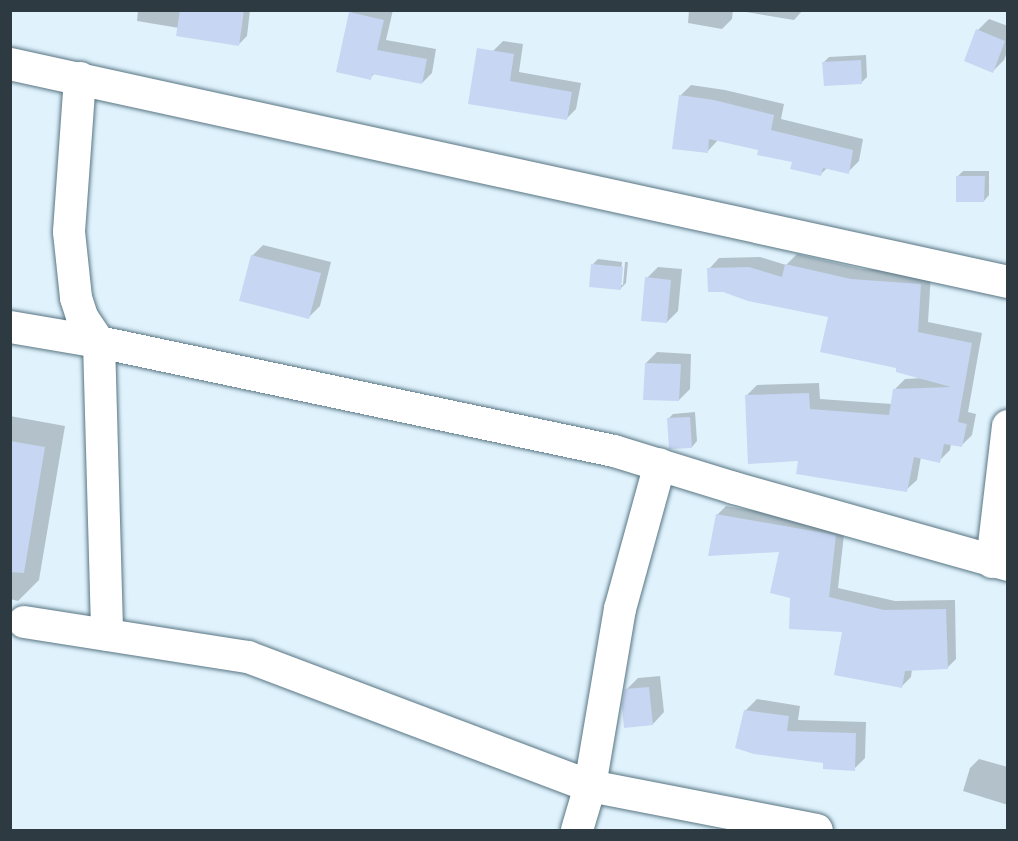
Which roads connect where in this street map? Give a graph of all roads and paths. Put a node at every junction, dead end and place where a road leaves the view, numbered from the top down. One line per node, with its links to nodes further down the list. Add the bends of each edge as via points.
1 (10, 64): 2 (street)
2 (80, 78): 3 (street); 5 (street, via 69,232 75,298)
3 (1008, 282)
4 (10, 327): 5 (street)
5 (99, 342): 7 (street, via 614,451); 10 (street)
6 (1008, 426): 8 (street)
7 (660, 465): 8 (street); 11 (street, via 621,609)
8 (1000, 563)
9 (24, 622): 10 (street)
10 (107, 635): 11 (street, via 248,657)
11 (590, 786): 12 (street); 13 (street)
12 (577, 831)
13 (817, 831)

